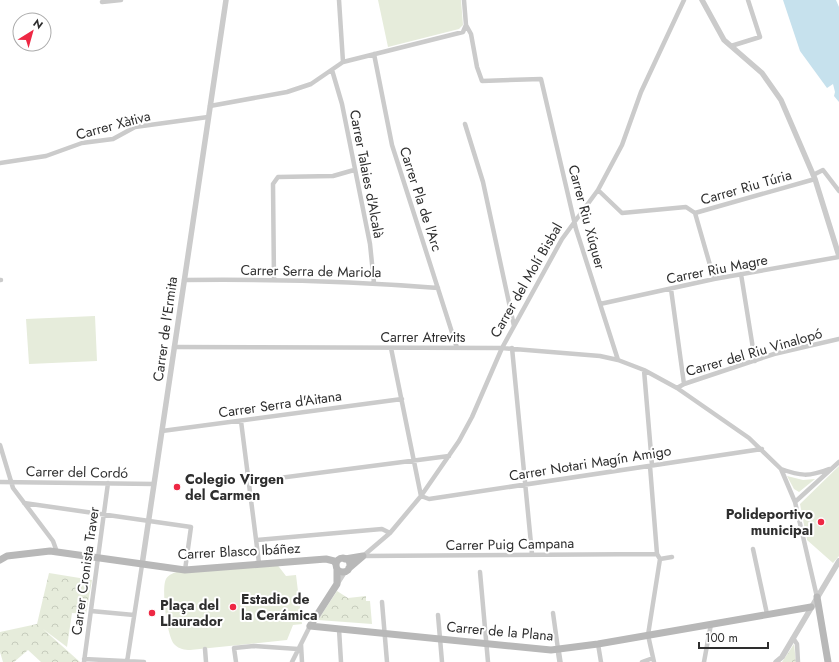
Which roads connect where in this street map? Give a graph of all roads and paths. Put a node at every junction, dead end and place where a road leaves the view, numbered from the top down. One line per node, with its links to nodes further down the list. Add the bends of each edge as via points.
1 (121, 0): 8 (street)
2 (226, 0): 14 (street, Carrer de l'Ermita)
3 (339, 0): 12 (street)
4 (464, 0): 9 (street)
5 (684, 0): 20 (street, Carrer del Molí Bisbal, via 641,92 622,145)
6 (702, 0): 10 (street, via 719,32)
7 (748, 0): 10 (street, via 760,37)
8 (102, 2)
9 (466, 25): 11 (street, via 463,32); 23 (street, Carrer Riu Xúquer, via 471,34 482,81 541,79)
10 (731, 46): 19 (street, via 773,86)
11 (374, 54): 12 (street); 30 (street, Carrer Pla de l'Arc, via 392,145)
12 (343, 62): 13 (street)
13 (332, 70): 14 (street, via 311,84 287,92); 18 (street, Carrer Talaies d'Alcalà, via 342,104)
14 (210, 106): 15 (street, Carrer de l'Ermita)
15 (208, 117): 17 (street, Carrer Xàtiva, via 135,127 114,139 82,143 46,156); 27 (street, Carrer de l'Ermita)
16 (465, 124): 33 (street, via 483,182)
17 (0, 163)
18 (354, 170): 28 (street, via 333,176 278,177 273,184); 29 (street, Carrer Talaies d'Alcalà, via 370,244)
19 (814, 177): 21 (street, via 823,170); 22 (street, Carrer Riu Túria); 24 (street)
20 (598, 190): 22 (street, Carrer Riu Túria, via 622,213 686,207); 23 (street, Carrer del Molí Bisbal)
21 (839, 190)
22 (695, 213): 26 (street)
23 (575, 221): 32 (street, Carrer Riu Xúquer); 33 (street, Carrer del Molí Bisbal, via 562,239)
24 (839, 257): 25 (street, Carrer Riu Magre)
25 (741, 274): 26 (street, Carrer Riu Magre); 41 (street)
26 (714, 279): 31 (street, Carrer Riu Magre)
27 (184, 280): 28 (street, Carrer Serra de Mariola); 35 (street, Carrer de l'Ermita)
28 (274, 280): 29 (street, Carrer Serra de Mariola)
29 (374, 283): 30 (street, Carrer Serra de Mariola)
30 (438, 288): 37 (street, Carrer Pla de l'Arc)
31 (671, 289): 32 (street, Carrer Riu Magre); 43 (street)
32 (600, 304): 40 (street, Carrer Riu Xúquer)
33 (514, 326): 38 (street, Carrer del Molí Bisbal)
34 (839, 339): 41 (street, Carrer del Riu Vinalopó)
35 (174, 347): 36 (street, Carrer Atrevits); 47 (street, Carrer de l'Ermita)
36 (391, 348): 37 (street, Carrer Atrevits); 45 (street)
37 (457, 348): 38 (street, Carrer Atrevits)
38 (502, 348): 39 (street, Carrer Atrevits); 50 (street, Carrer del Molí Bisbal, via 472,417)
39 (512, 348): 40 (street, Carrer Atrevits, via 567,352); 63 (street)
40 (618, 360): 42 (street, Carrer Atrevits)
41 (755, 361): 43 (street, Carrer del Riu Vinalopó)
42 (644, 370): 44 (street, Carrer Atrevits); 53 (street)
43 (684, 384): 44 (street, Carrer del Riu Vinalopó)
44 (677, 388): 49 (street, Carrer Atrevits)
45 (402, 399): 46 (street, Carrer Serra d'Aitana); 51 (street)
46 (241, 421): 47 (street, Carrer Serra d'Aitana); 60 (street)
47 (162, 431): 62 (street, Carrer de l'Ermita)
48 (0, 445): 59 (street)
49 (762, 449): 53 (street, Carrer Notari Magín Amigo); 55 (street, Carrer Atrevits)
50 (449, 456): 51 (street); 64 (street, Carrer del Molí Bisbal)
51 (414, 461): 60 (street); 64 (street)
52 (839, 462): 54 (street)
53 (651, 465): 63 (street, Carrer Notari Magín Amigo); 75 (street)
54 (832, 468): 56 (street); 57 (street)
55 (780, 469): 56 (street, via 798,476); 65 (street)
56 (816, 475): 57 (street)
57 (818, 481): 65 (street)
58 (0, 482): 59 (street, Carrer del Cordó)
59 (10, 482): 61 (street, Carrer del Cordó); 66 (street)
60 (248, 482): 70 (street)
61 (108, 483): 62 (street, Carrer del Cordó); 67 (street, Carrer Cronista Traver)
62 (154, 484): 68 (street, Carrer de l'Ermita)
63 (526, 484): 64 (street, Carrer Notari Magín Amigo, via 429,499); 73 (street)
64 (421, 496): 69 (street, Carrer del Molí Bisbal)
65 (795, 502): 88 (street)
66 (24, 503): 67 (street); 72 (street, via 53,541)
67 (104, 514): 68 (street); 77 (street, Carrer Cronista Traver)
68 (148, 521): 82 (street, Carrer de l'Ermita); 84 (street, via 191,527)
69 (390, 533): 70 (street, via 382,529); 74 (street, Carrer del Molí Bisbal)
70 (257, 540): 81 (street)
71 (753, 549): 93 (street)
72 (57, 552): 77 (main road, Carrer Blasco Ibáñez); 79 (main road, Carrer Blasco Ibáñez, via 7,556)
73 (532, 554): 74 (street, Carrer Puig Campana); 75 (street, Carrer Puig Campana)
74 (363, 556): 78 (main road); 85 (main road, Carrer del Molí Bisbal)
75 (659, 556): 76 (street, Carrer Puig Campana); 100 (street)
76 (672, 557)
77 (98, 558): 82 (main road, Carrer Blasco Ibáñez); 91 (street, Carrer Cronista Traver)
78 (345, 559): 83 (main road, via 340,560); 85 (main road, via 348,562)
79 (0, 560)
80 (839, 561): 88 (street)
81 (259, 564): 83 (main road, Carrer Blasco Ibáñez, via 326,559 334,561); 84 (main road, Carrer Blasco Ibáñez)
82 (142, 565): 84 (main road, Carrer Blasco Ibáñez); 94 (street, Carrer de l'Ermita)
83 (337, 567): 85 (main road, via 341,572); 87 (main road)
84 (185, 570)
85 (347, 570): 87 (street, Carrer del Molí Bisbal)
86 (480, 572): 104 (street)
87 (337, 584): 97 (main road, Carrer del Molí Bisbal)
88 (817, 597): 90 (street); 127 (main road)
89 (382, 602): 99 (street)
90 (811, 607): 93 (main road, Carrer de la Plana); 101 (street)
91 (91, 610): 94 (street); 110 (street, Carrer Cronista Traver)
92 (553, 613): 107 (street)
93 (767, 614): 96 (main road, Carrer de la Plana)
94 (134, 615): 111 (street, Carrer de l'Ermita)
95 (438, 615): 102 (street)
96 (711, 624): 100 (main road, Carrer de la Plana); 124 (street)
97 (310, 626): 98 (main road, Carrer de la Plana); 103 (street, Carrer del Molí Bisbal)
98 (339, 629): 99 (main road, Carrer de la Plana); 117 (street)
99 (385, 633): 102 (main road, Carrer de la Plana); 118 (street)
100 (648, 635): 105 (main road, Carrer de la Plana); 109 (street)
101 (793, 638): 125 (street, via 782,657); 126 (street, via 797,644)
102 (440, 639): 104 (main road, Carrer de la Plana); 119 (street)
103 (301, 642): 106 (street, Carrer del Molí Bisbal); 116 (street)
104 (487, 643): 107 (main road, Carrer de la Plana); 120 (street)
105 (598, 644): 107 (main road, Carrer de la Plana); 122 (street)
106 (298, 649): 114 (street, via 254,646 234,648); 115 (street, Carrer del Molí Bisbal)
107 (558, 649): 121 (street)
108 (205, 650): 113 (street)
109 (654, 660): 123 (street)
110 (84, 661): 111 (street)
111 (127, 662): 112 (street)
112 (144, 662)
113 (206, 662)
114 (236, 662)
115 (292, 662)
116 (302, 662)
117 (341, 662)
118 (387, 662)
119 (442, 662)
120 (488, 662)
121 (560, 662)
122 (601, 662)
123 (642, 662)
124 (704, 662)
125 (776, 662)
126 (798, 662)
127 (828, 662)

